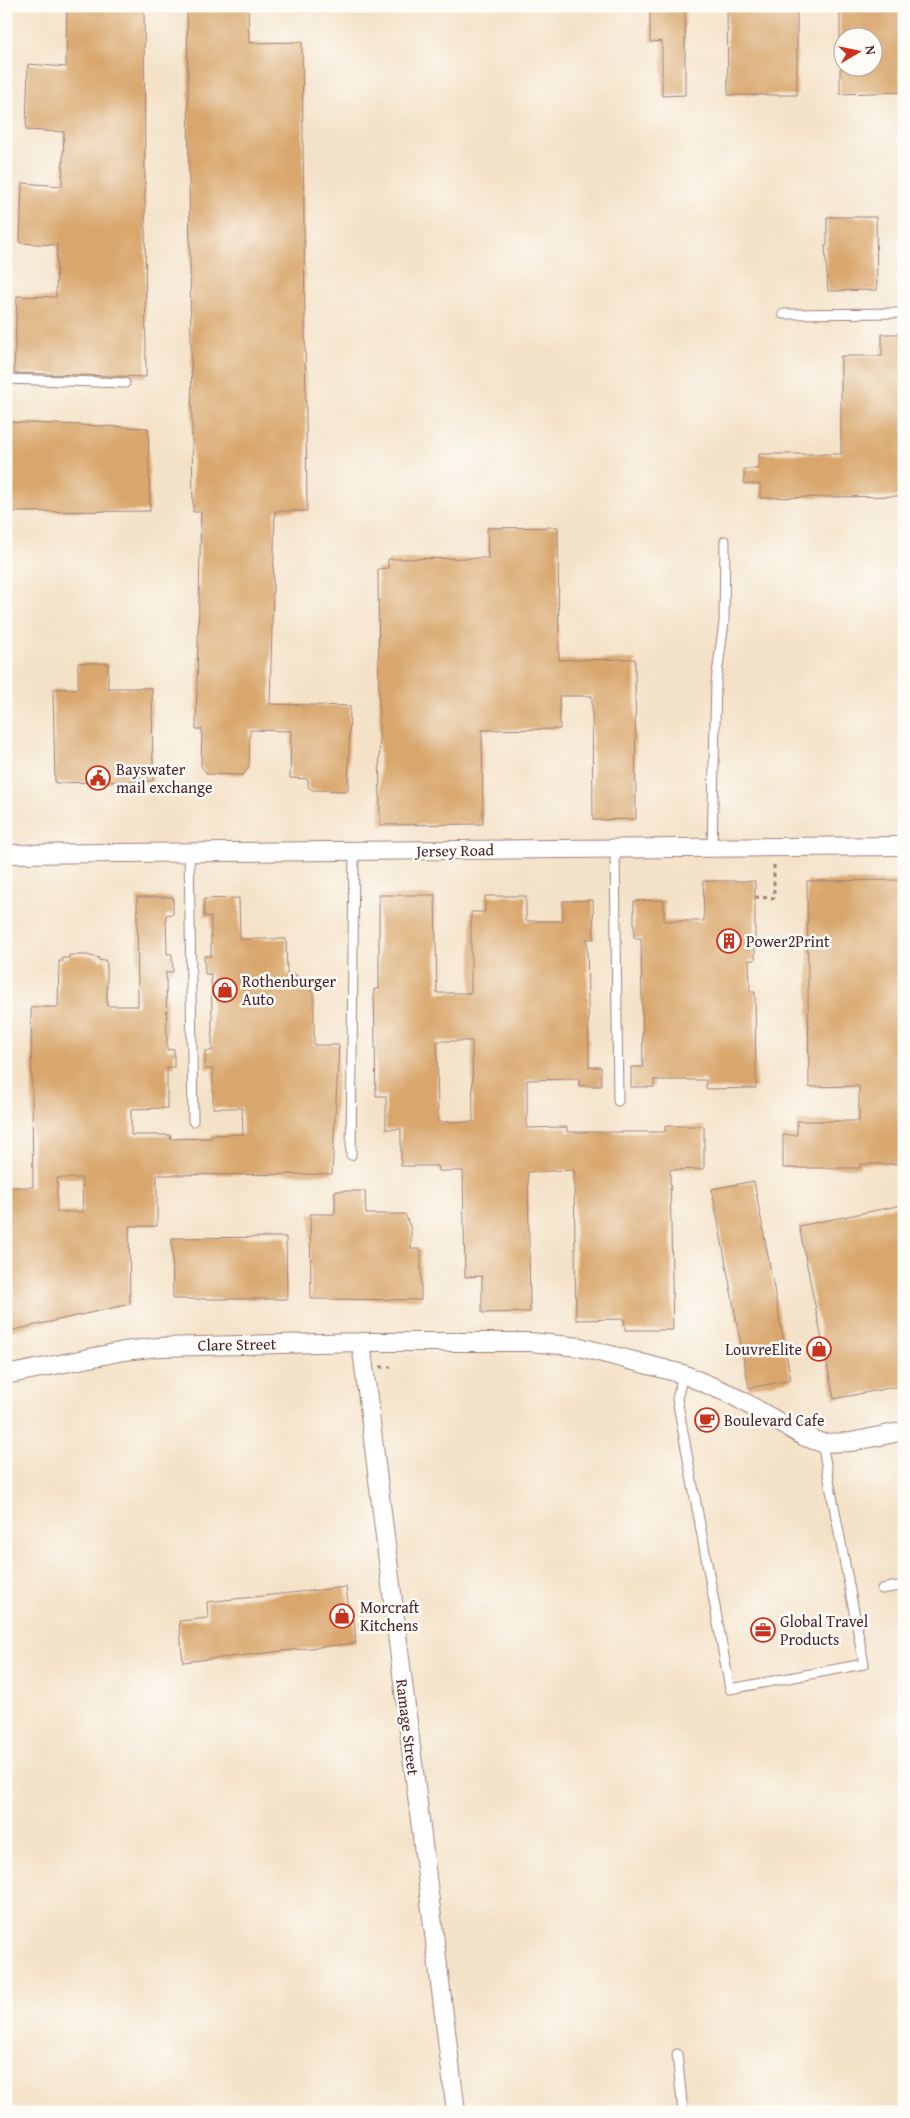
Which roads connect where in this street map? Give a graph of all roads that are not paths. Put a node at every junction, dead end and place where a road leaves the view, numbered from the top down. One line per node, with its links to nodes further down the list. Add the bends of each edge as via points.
1 (904, 313): 2 (lane)
2 (783, 314)
3 (6, 379): 4 (lane)
4 (125, 383)
5 (725, 541): 7 (lane, via 724,622 716,682)
6 (904, 846): 7 (street, Jersey Road)
7 (712, 847): 8 (street, Jersey Road)
8 (615, 848): 9 (street, Jersey Road); 12 (lane)
9 (354, 851): 10 (street, Jersey Road); 14 (lane)
10 (189, 852): 11 (street, Jersey Road); 13 (lane)
11 (6, 854)
12 (618, 1101)
13 (193, 1121)
14 (351, 1154)
15 (361, 1342): 16 (street, Clare Street, via 530,1342 580,1347); 17 (street, Clare Street, via 159,1347); 23 (street, Ramage Street)
16 (683, 1374): 19 (street, Clare Street, via 732,1394 803,1436); 19 (lane, via 677,1399 730,1689 864,1664)
17 (6, 1375)
18 (904, 1431): 19 (street, via 851,1442)
19 (822, 1443)
20 (904, 1585): 21 (lane)
21 (882, 1589)
22 (677, 2054): 24 (lane)
23 (456, 2112)
24 (683, 2112)

